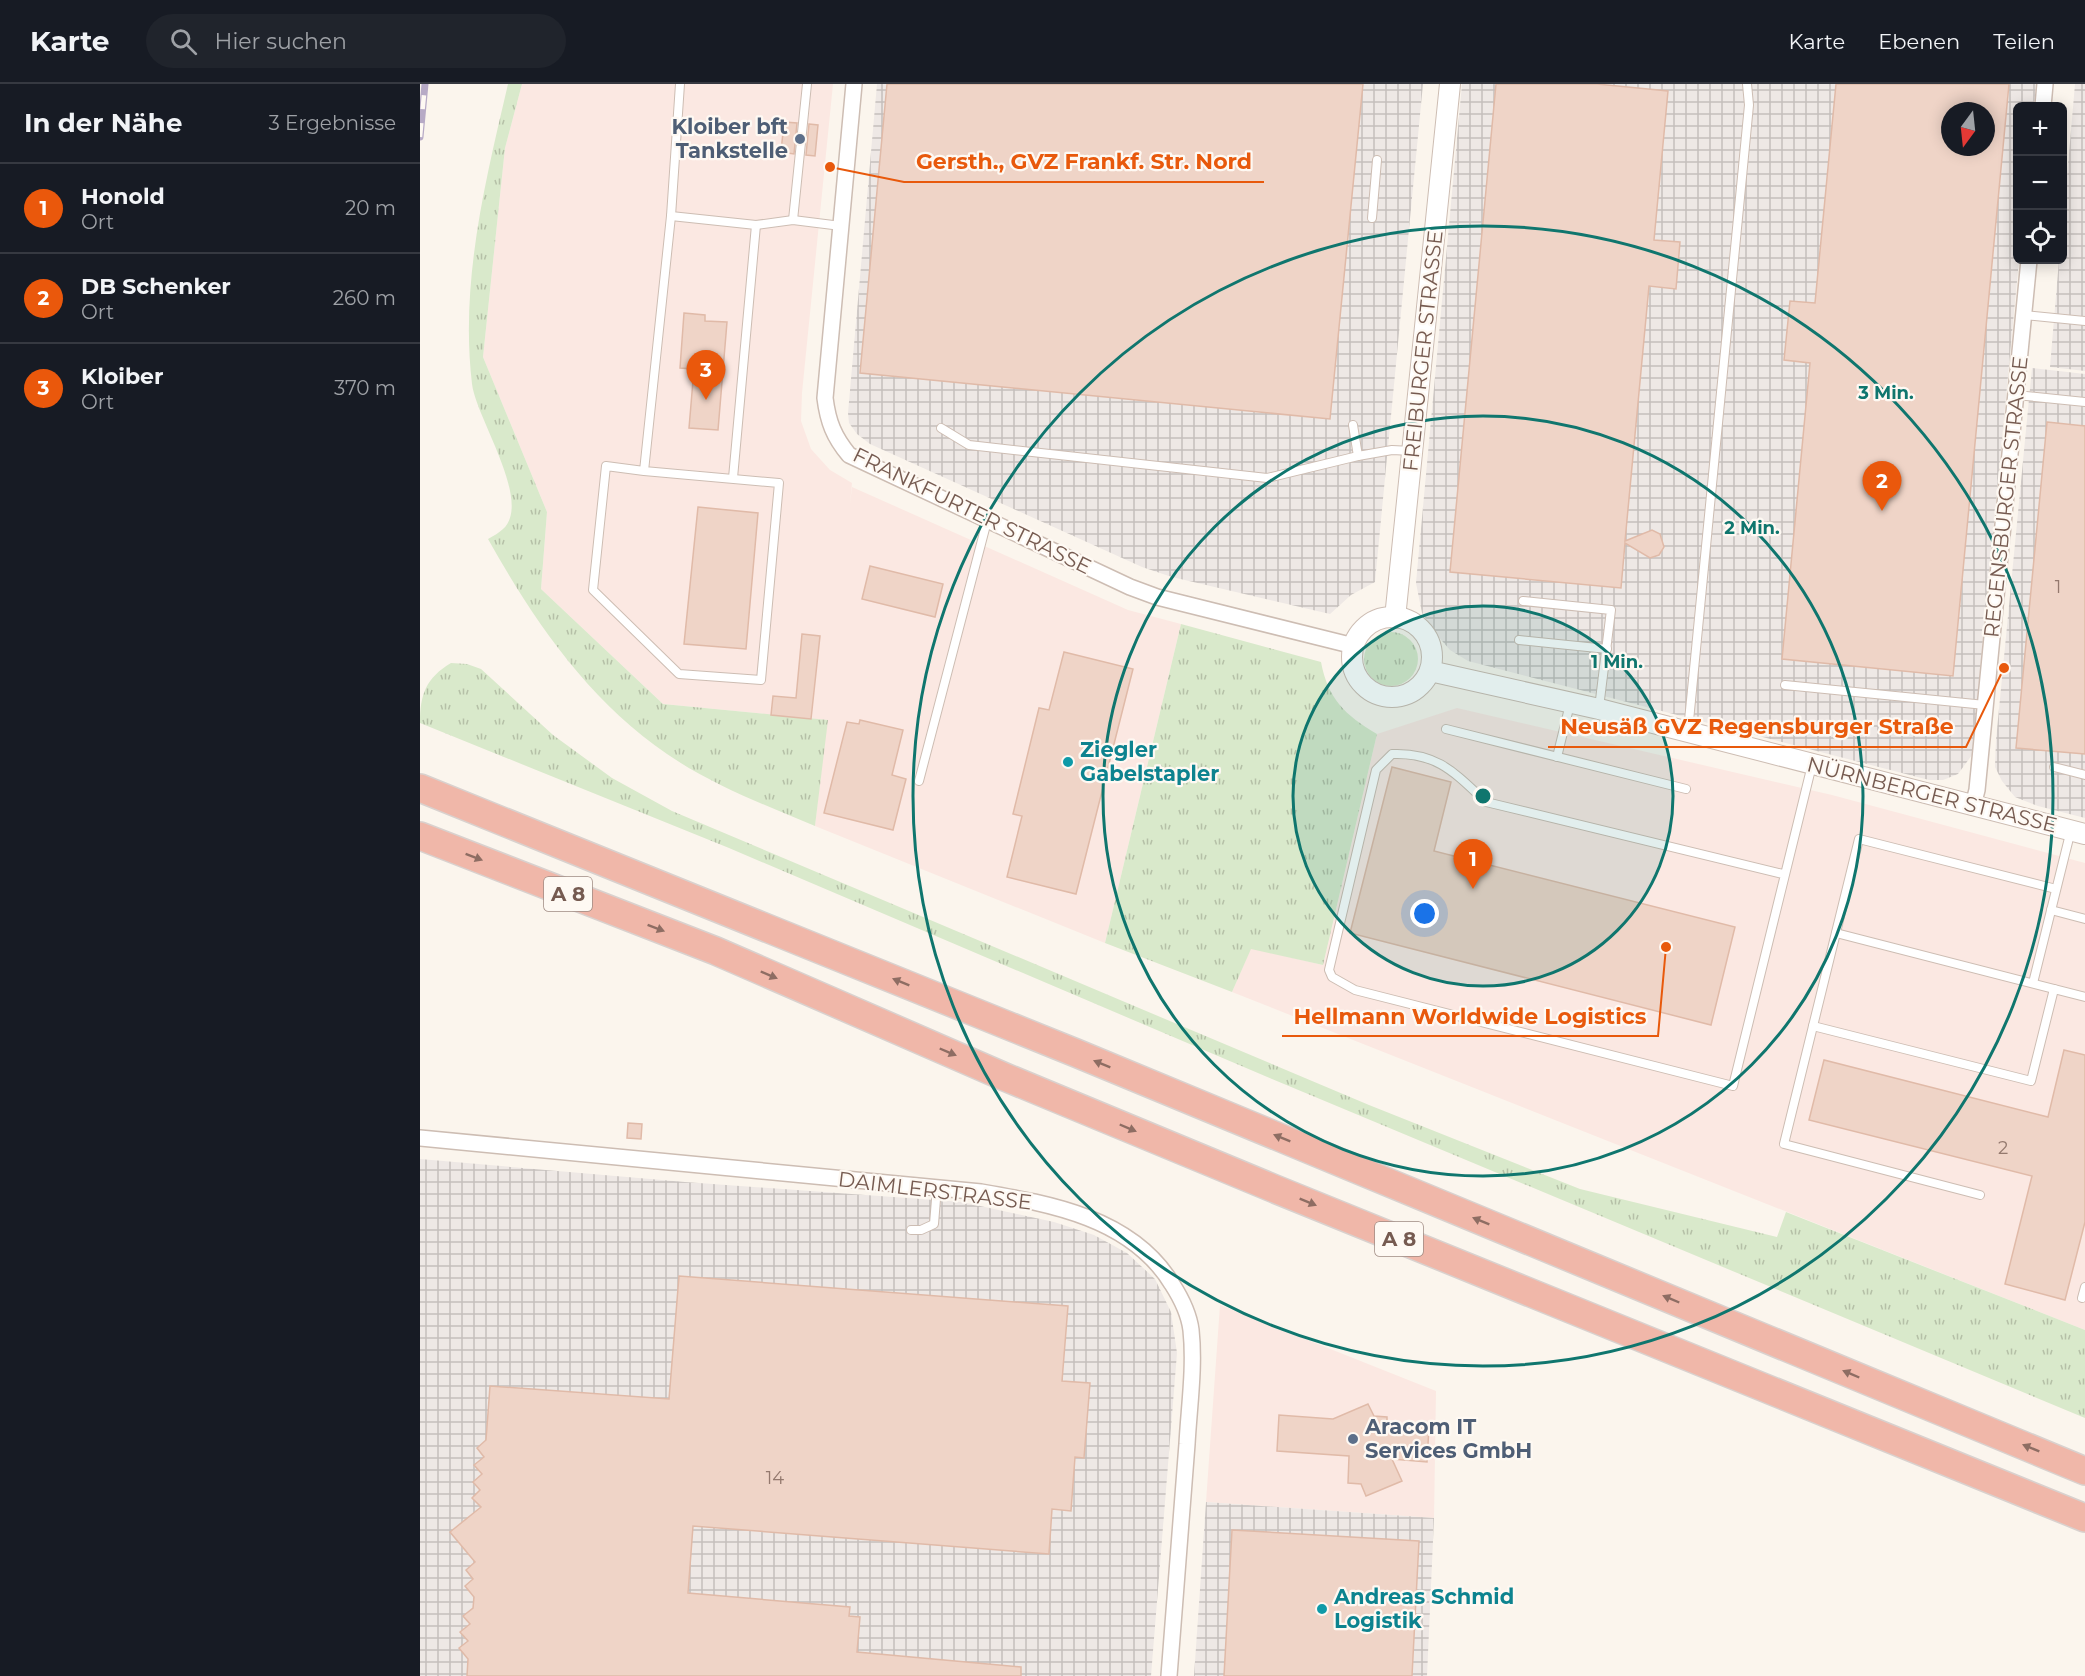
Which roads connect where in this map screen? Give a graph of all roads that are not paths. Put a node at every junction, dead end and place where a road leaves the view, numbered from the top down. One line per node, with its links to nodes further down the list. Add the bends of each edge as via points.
1 (680, 84): 9 (lane)
2 (807, 84): 11 (lane)
3 (854, 84): 13 (street, FRANKFURTER STRASSE)
4 (1450, 84): 21 (street, FREIBURGER STRASSE)
5 (1747, 84): 37 (lane, via 1749,105)
6 (2045, 84): 7 (street)
7 (2043, 102)
8 (1377, 160): 10 (lane)
9 (671, 216): 12 (lane); 23 (lane)
10 (1372, 218)
11 (793, 220): 12 (lane); 13 (lane)
12 (756, 225): 24 (lane)
13 (841, 226): 25 (street, FRANKFURTER STRASSE, via 825,376 827,419 835,439 849,455)
14 (2029, 264): 15 (street, REGENSBURGER STRASSE)
15 (2024, 315): 16 (lane); 17 (street, REGENSBURGER STRASSE)
16 (2085, 321)
17 (2016, 395): 18 (lane); 34 (street, REGENSBURGER STRASSE)
18 (2085, 402)
19 (1353, 425): 22 (lane)
20 (941, 429): 22 (lane, via 969,445 1267,478)
21 (1414, 451): 22 (lane); 27 (street, FREIBURGER STRASSE)
22 (1358, 456)
23 (644, 471): 24 (lane); 24 (lane, via 606,466 593,590 679,674 761,680 779,483)
24 (733, 478)
25 (987, 521): 29 (street, FRANKFURTER STRASSE, via 1156,597); 42 (lane)
26 (1523, 601): 30 (lane, via 1611,610)
27 (1395, 618): 29 (street, via 1366,626); 31 (street, via 1413,623 1423,632 1430,644)
28 (1519, 639): 30 (lane)
29 (1353, 646): 31 (street, via 1355,673 1380,695 1413,692)
30 (1607, 649): 35 (lane)
31 (1430, 671): 33 (street, NÜRNBERGER STRASSE)
32 (1785, 685): 34 (lane)
33 (1570, 703): 35 (street, NÜRNBERGER STRASSE); 38 (lane)
34 (1985, 705): 45 (street, REGENSBURGER STRASSE)
35 (1599, 709): 37 (street, NÜRNBERGER STRASSE)
36 (1446, 729): 38 (lane)
37 (1687, 733): 39 (street, NÜRNBERGER STRASSE)
38 (1557, 757): 44 (lane)
39 (1812, 765): 45 (street, NÜRNBERGER STRASSE); 48 (lane)
40 (2054, 766): 41 (lane)
41 (2085, 775)
42 (920, 781)
43 (420, 788): 63 (highway, A 8, one-way to 43, via 1065,1049)
44 (1686, 789)
45 (1973, 805): 46 (street, NÜRNBERGER STRASSE)
46 (2078, 832): 49 (lane)
47 (420, 836): 64 (highway, A 8, one-way to 64, via 716,951 1232,1171)
48 (1784, 874): 48 (lane, via 1732,1086 1354,990 1332,977 1329,970 1376,770 1392,754 1410,753 1434,759 1455,772 1486,802)
49 (2056, 889): 50 (lane); 52 (lane, via 1859,839)
50 (2051, 910): 51 (lane); 53 (lane)
51 (2085, 919)
52 (1836, 933): 53 (lane); 56 (lane)
53 (2033, 983): 54 (lane)
54 (2054, 989): 55 (lane); 56 (lane, via 2031,1081)
55 (2085, 997)
56 (1813, 1026): 59 (lane, via 1784,1144)
57 (420, 1138): 58 (street, DAIMLERSTRASSE)
58 (937, 1187): 60 (lane, via 934,1224); 65 (street, DAIMLERSTRASSE, via 1028,1200 1096,1221 1155,1260 1177,1292 1191,1328 1192,1346)
59 (1980, 1194)
60 (911, 1230)
61 (2085, 1287): 62 (lane)
62 (2082, 1298)
63 (2085, 1471)
64 (2085, 1518)
65 (1169, 1676)

